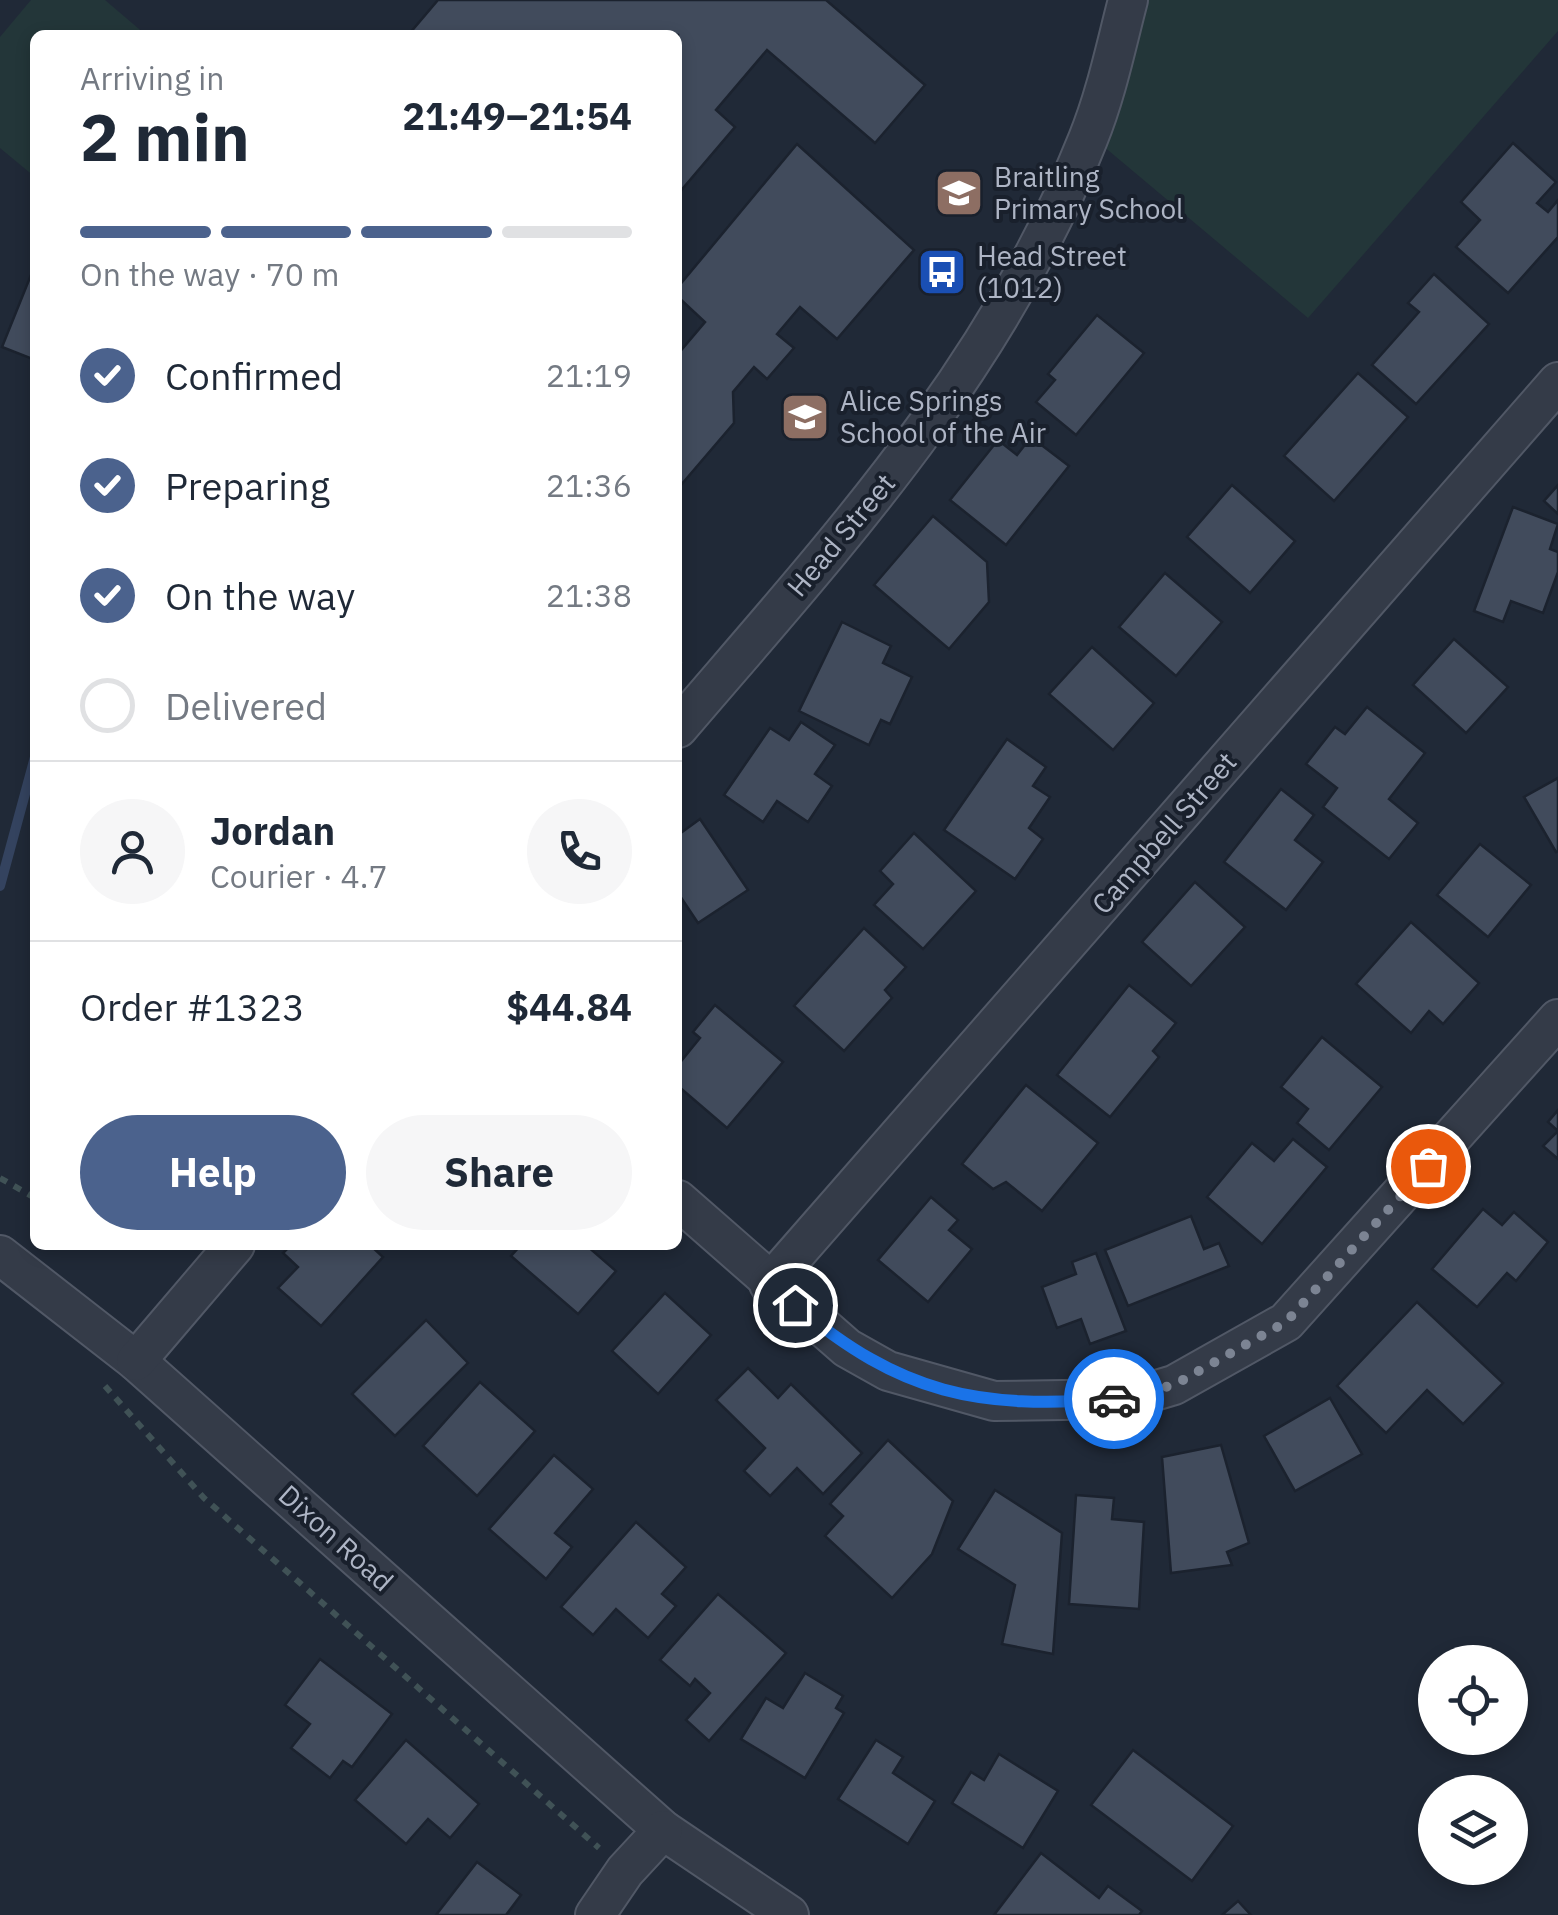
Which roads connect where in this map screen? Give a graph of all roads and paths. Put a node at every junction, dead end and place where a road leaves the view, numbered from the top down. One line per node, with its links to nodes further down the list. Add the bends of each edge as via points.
1 (1128, 0): 3 (street, Head Street, via 1090,136 1042,242 980,349 886,485)
2 (1558, 382): 10 (street, Campbell Street)
3 (682, 723)
4 (1558, 1019): 10 (street, via 1286,1322 1174,1385 1128,1398 1069,1402 994,1401 942,1390 846,1348)
5 (0, 1178): 6 (path)
6 (30, 1195)
7 (682, 1204): 10 (street)
8 (231, 1250): 11 (street)
9 (0, 1255): 11 (street, Dixon Road)
10 (769, 1284)
11 (136, 1360): 13 (street, Dixon Road)
12 (96, 1378): 14 (path, via 204,1498)
13 (663, 1830): 14 (street); 16 (street, Dixon Road)
14 (625, 1870): 15 (street)
15 (594, 1915)
16 (788, 1915)

